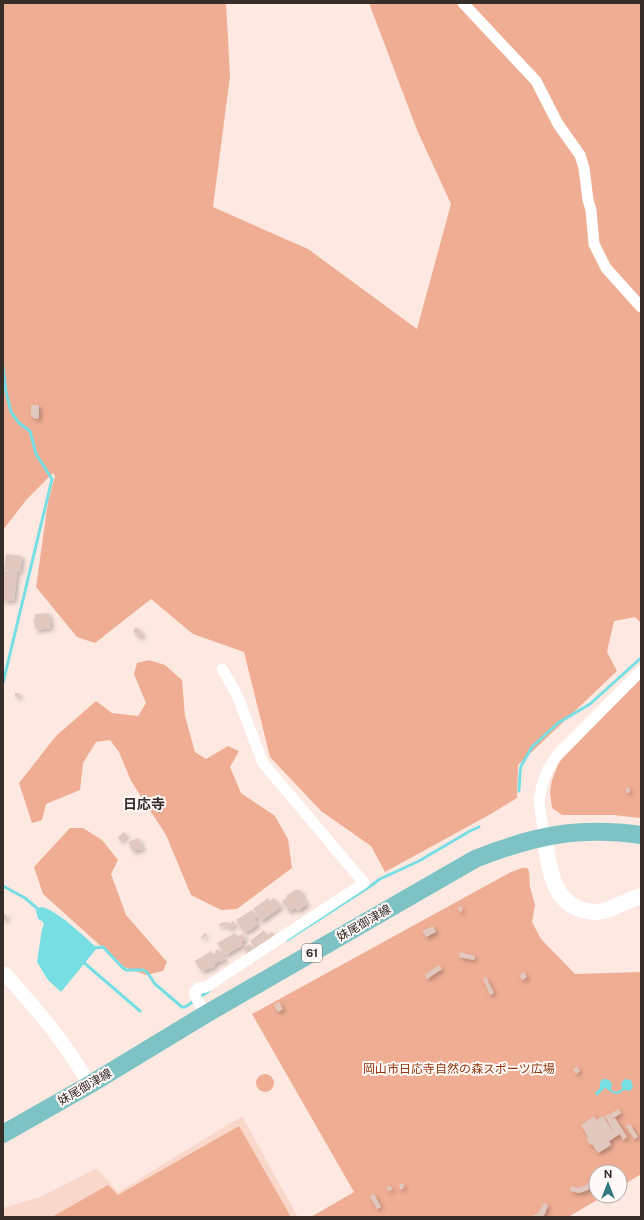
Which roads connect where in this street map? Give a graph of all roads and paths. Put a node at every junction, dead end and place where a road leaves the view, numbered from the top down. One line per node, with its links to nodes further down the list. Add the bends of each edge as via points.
1 (463, 3): 2 (street, via 536,81 558,124 580,155 591,210 594,244 606,268)
2 (641, 308)
3 (222, 668): 9 (street, via 237,695 263,763 364,883 206,987 199,988 195,991)
4 (641, 671): 6 (street, via 558,754 547,771 539,801)
5 (641, 835): 6 (main road, 妹尾御津線 / 61, via 594,831)
6 (544, 836): 7 (main road, via 554,885 563,899 572,906 587,912 596,912); 9 (main road, 妹尾御津線 / 61, via 475,858)
7 (641, 896)
8 (4, 973): 10 (street, via 40,1013 78,1065)
9 (200, 1004): 10 (main road, 妹尾御津線 / 61)
10 (89, 1085): 11 (main road, 妹尾御津線 / 61)
11 (3, 1134)

